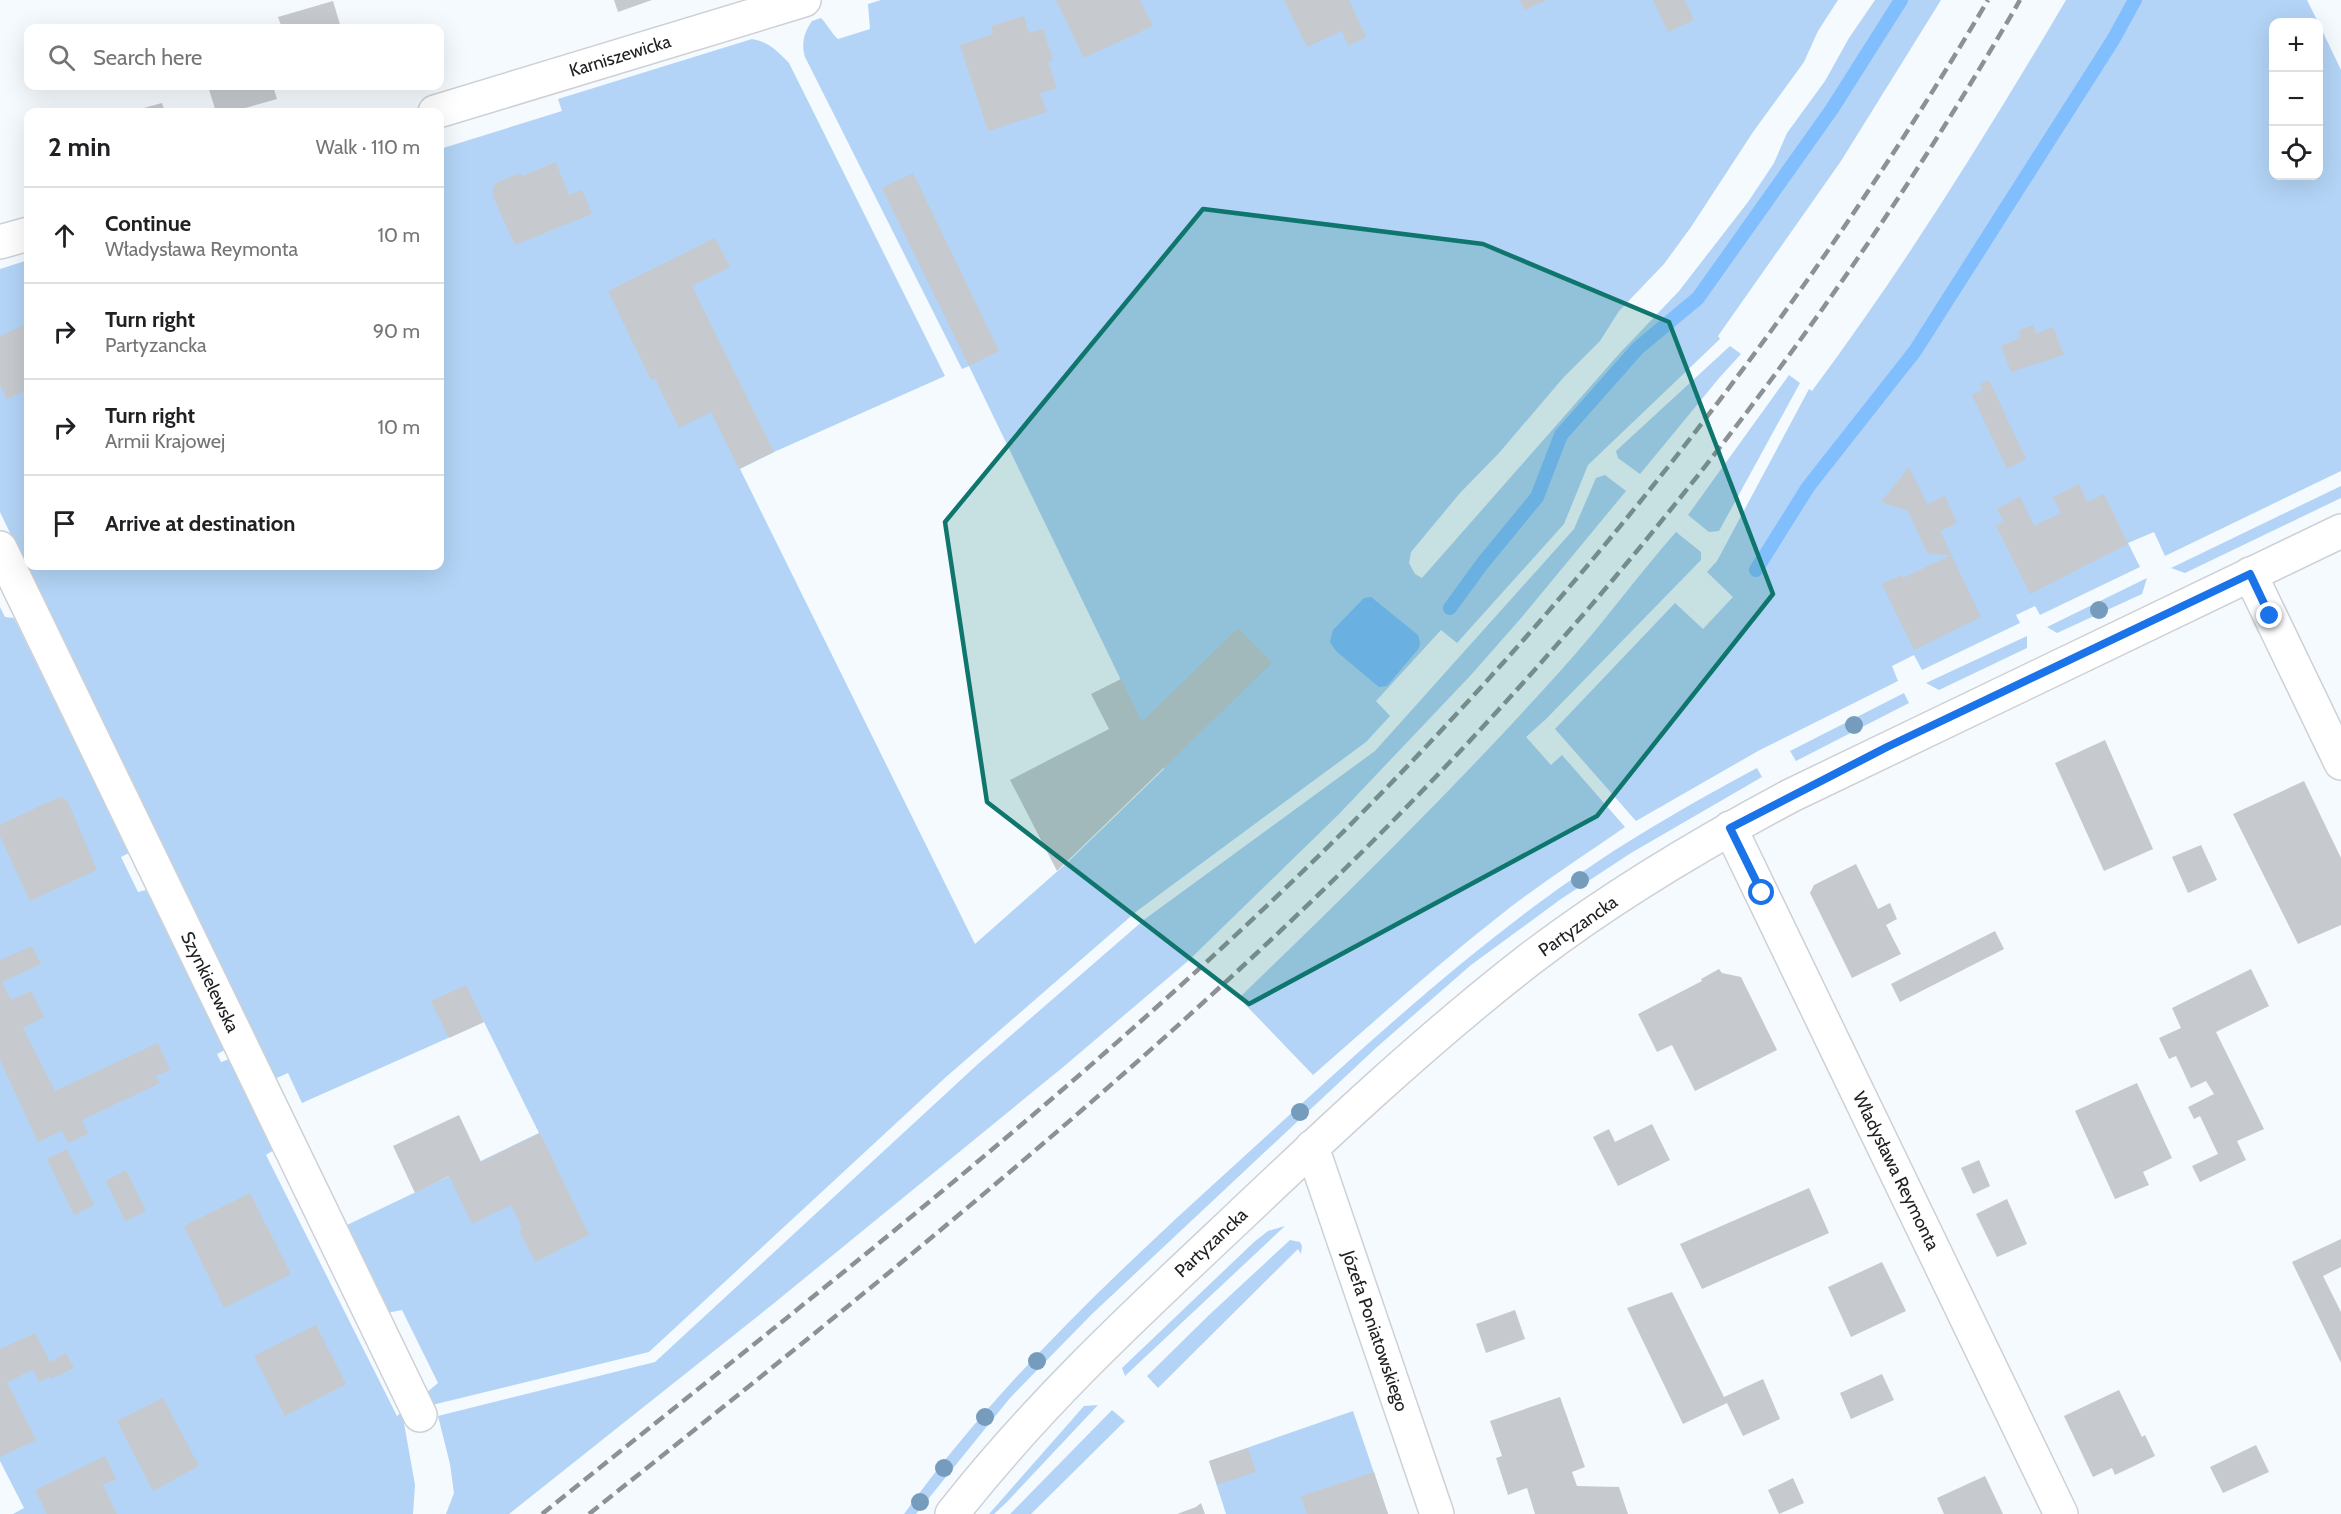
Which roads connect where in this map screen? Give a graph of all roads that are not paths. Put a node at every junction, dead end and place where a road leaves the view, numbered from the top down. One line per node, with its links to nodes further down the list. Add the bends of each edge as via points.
1 (804, 0): 2 (street, Karniszewicka)
2 (444, 109)
3 (24, 235): 4 (street)
4 (0, 242)
5 (2341, 531): 7 (street, Partyzancka)
6 (0, 548): 11 (street, Szynkielewska)
7 (2250, 574): 8 (street); 9 (street, Partyzancka, via 1887,747)
8 (2341, 763)
9 (1730, 828): 10 (street, Partyzancka, via 1598,910 1531,959 1434,1038); 14 (street, Władysława Reymonta)
10 (1312, 1147): 12 (street, Partyzancka, via 1086,1361); 13 (street, Józefa Poniatowskiego)
11 (420, 1415)
12 (952, 1514)
13 (1437, 1514)
14 (2061, 1514)

